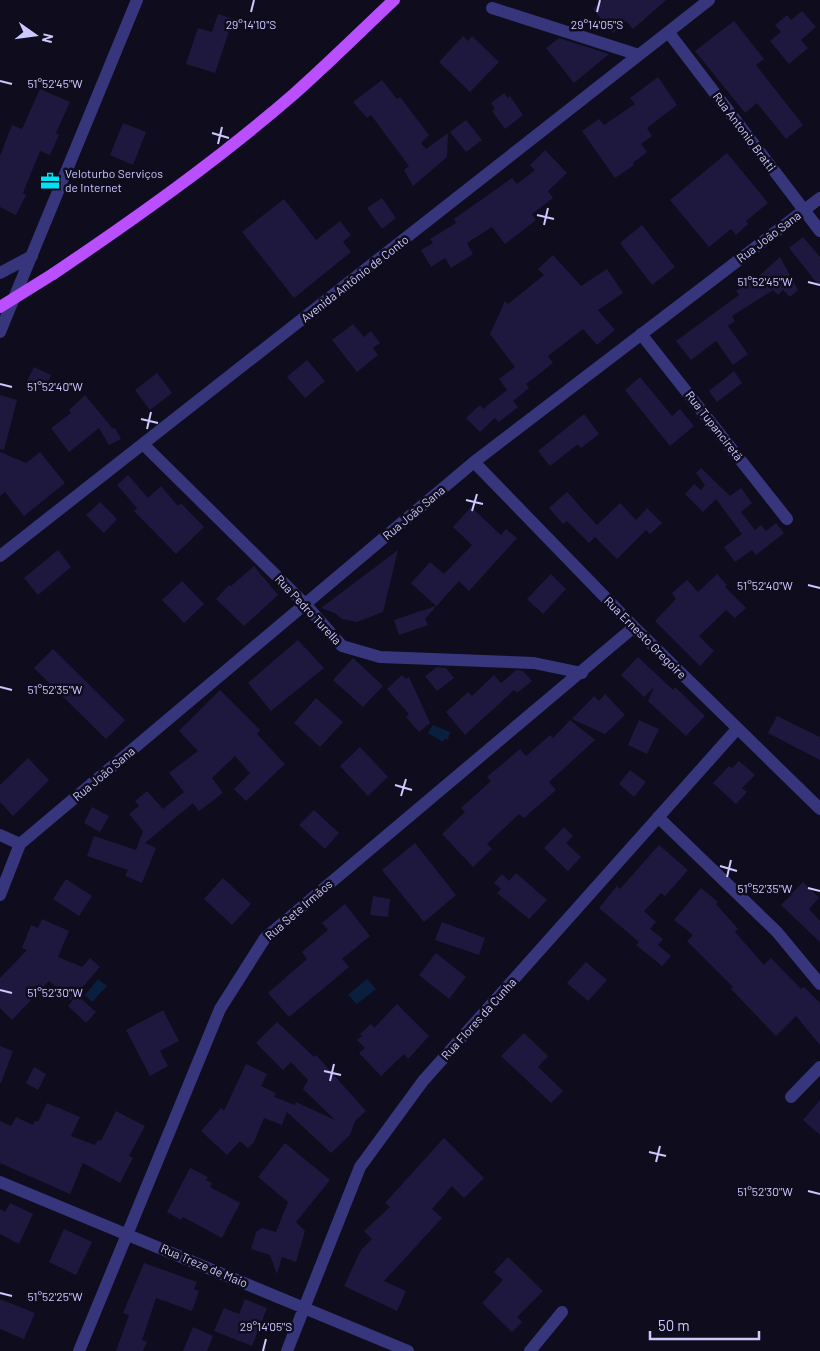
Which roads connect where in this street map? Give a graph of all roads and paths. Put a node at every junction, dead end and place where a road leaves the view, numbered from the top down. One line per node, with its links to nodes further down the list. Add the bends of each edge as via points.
1 (137, 0): 10 (street)
2 (394, 0): 12 (main road, bridge, via 294,94 142,215)
3 (709, 0): 5 (street, Avenida Antônio de Conto)
4 (492, 8): 6 (street)
5 (669, 33): 6 (street, Avenida Antônio de Conto); 8 (street, Rua Antonio Bratti)
6 (639, 54): 15 (street, Avenida Antônio de Conto)
7 (820, 198): 8 (street, Rua João Sana)
8 (804, 211): 9 (street, Rua Antonio Bratti); 14 (street, Rua João Sana)
9 (820, 231)
10 (32, 256): 11 (street); 13 (street)
11 (0, 273)
12 (0, 307)
13 (0, 332)
14 (641, 334): 16 (street, Rua João Sana); 17 (street, Rua Tupanciretã)
15 (144, 445): 18 (street, Avenida Antônio de Conto); 19 (street, Rua Pedro Turella)
16 (474, 462): 19 (street, Rua João Sana); 20 (street, Rua Ernesto Gregoire)
17 (787, 519)
18 (0, 556)
19 (306, 605): 21 (street, Rua Pedro Turella, via 342,646 380,657 534,663); 26 (street, Rua João Sana)
20 (634, 627): 21 (street, Rua Sete Irmãos); 22 (street, Rua Ernesto Gregoire)
21 (582, 673): 32 (street, Rua Sete Irmãos, via 265,938 220,1010)
22 (737, 729): 23 (street, Rua Ernesto Gregoire); 24 (street, Rua Flores da Cunha)
23 (820, 809)
24 (658, 817): 28 (street, via 777,932); 33 (street, Rua Flores da Cunha, via 423,1081 360,1167)
25 (0, 836): 26 (street)
26 (20, 844): 27 (street)
27 (0, 894)
28 (820, 984)
29 (820, 1067): 30 (street)
30 (791, 1097)
31 (0, 1182): 32 (street, Rua Treze de Maio)
32 (127, 1233): 33 (street, Rua Treze de Maio); 35 (street, Rua Sete Irmãos)
33 (306, 1308): 36 (street, Rua Flores da Cunha); 37 (street, Rua Treze de Maio)
34 (562, 1312): 38 (street)
35 (78, 1351)
36 (288, 1351)
37 (408, 1351)
38 (530, 1351)

